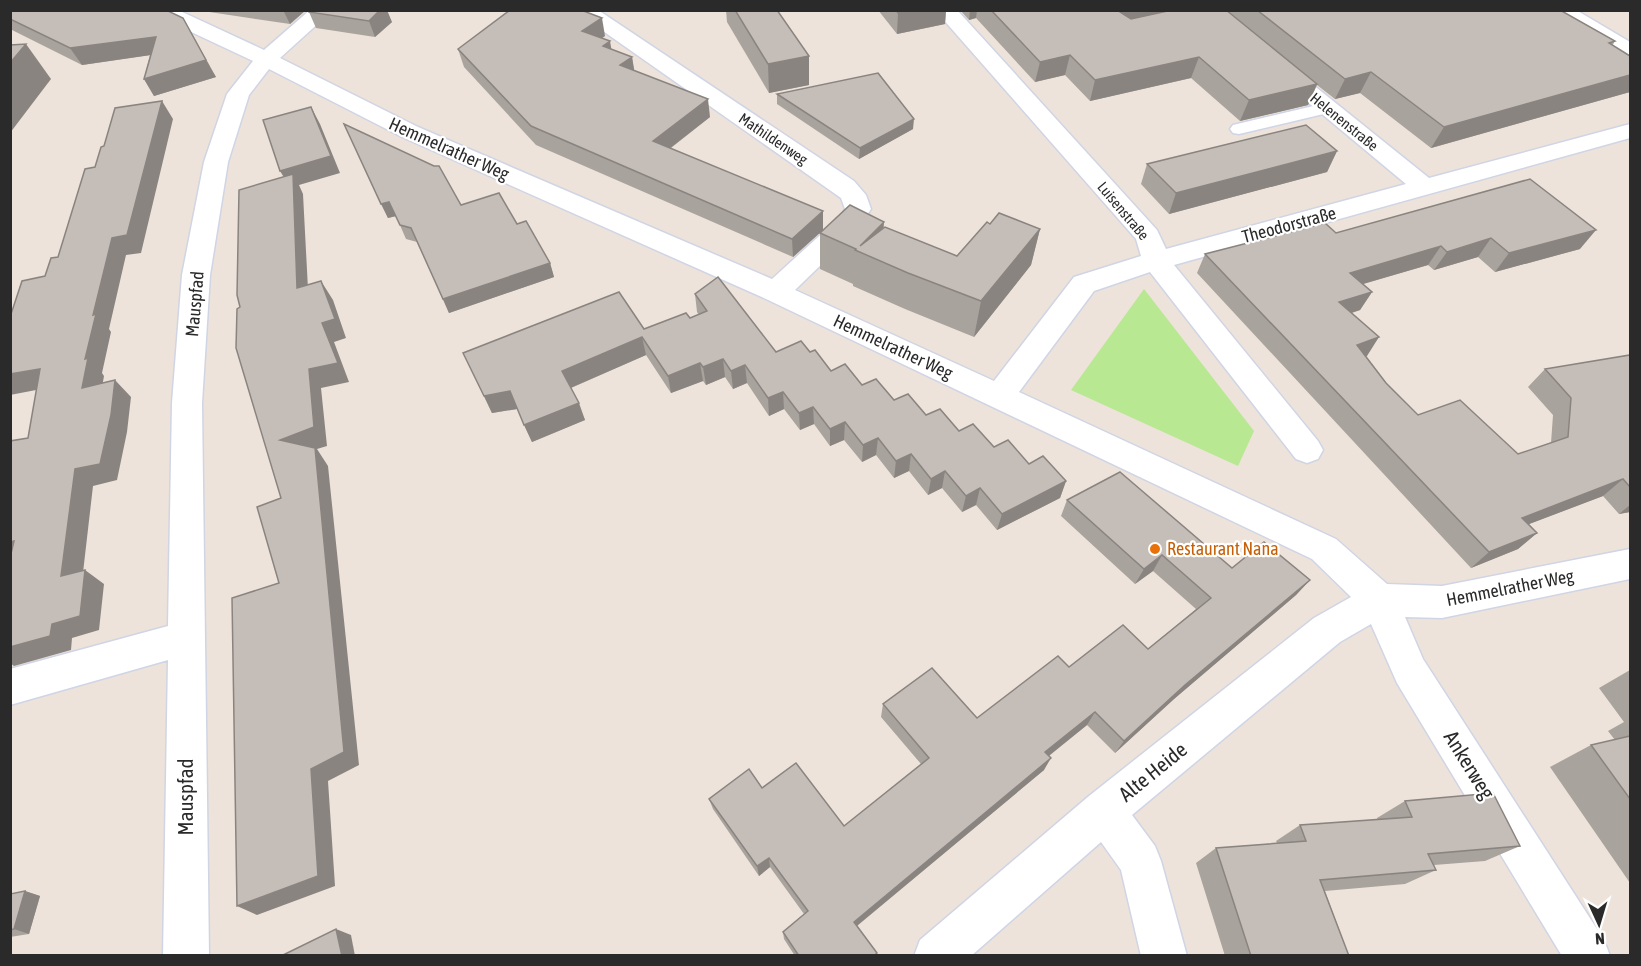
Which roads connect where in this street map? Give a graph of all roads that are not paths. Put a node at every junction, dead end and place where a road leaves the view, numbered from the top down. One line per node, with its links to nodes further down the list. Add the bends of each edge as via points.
1 (160, 10): 8 (street, Hemmelrather Weg)
2 (323, 10): 8 (street, Mauspfad)
3 (583, 10): 14 (street, Mathildenweg, via 854,195 858,209 849,223)
4 (945, 10): 13 (street, Luisenstraße, via 1148,236)
5 (1560, 10): 7 (street)
6 (1205, 14): 9 (street, Helenenstraße)
7 (1630, 51)
8 (266, 59): 14 (street, Hemmelrather Weg, via 410,132); 19 (street, Mauspfad, via 238,94 216,162 196,275 186,403)
9 (1326, 108): 10 (lane); 12 (street, Helenenstraße)
10 (1239, 129)
11 (1630, 131): 12 (street, Theodorstraße)
12 (1426, 188): 13 (street, Theodorstraße)
13 (1156, 261): 15 (street, Theodorstraße, via 1084,284); 16 (street, Luisenstraße)
14 (776, 292): 15 (street, Hemmelrather Weg)
15 (999, 396): 18 (street, Hemmelrather Weg, via 1324,549)
16 (1307, 450)
17 (1630, 564): 18 (street, Hemmelrather Weg, via 1442,602)
18 (1379, 600): 21 (street, Alte Heide, via 1327,630); 25 (street, Ankerweg, via 1410,671)
19 (185, 638): 20 (street); 22 (street, Mauspfad)
20 (10, 687)
21 (1104, 812): 23 (street, Alte Heide); 24 (street, via 1140,861)
22 (186, 956)
23 (936, 956)
24 (1164, 956)
25 (1588, 956)

